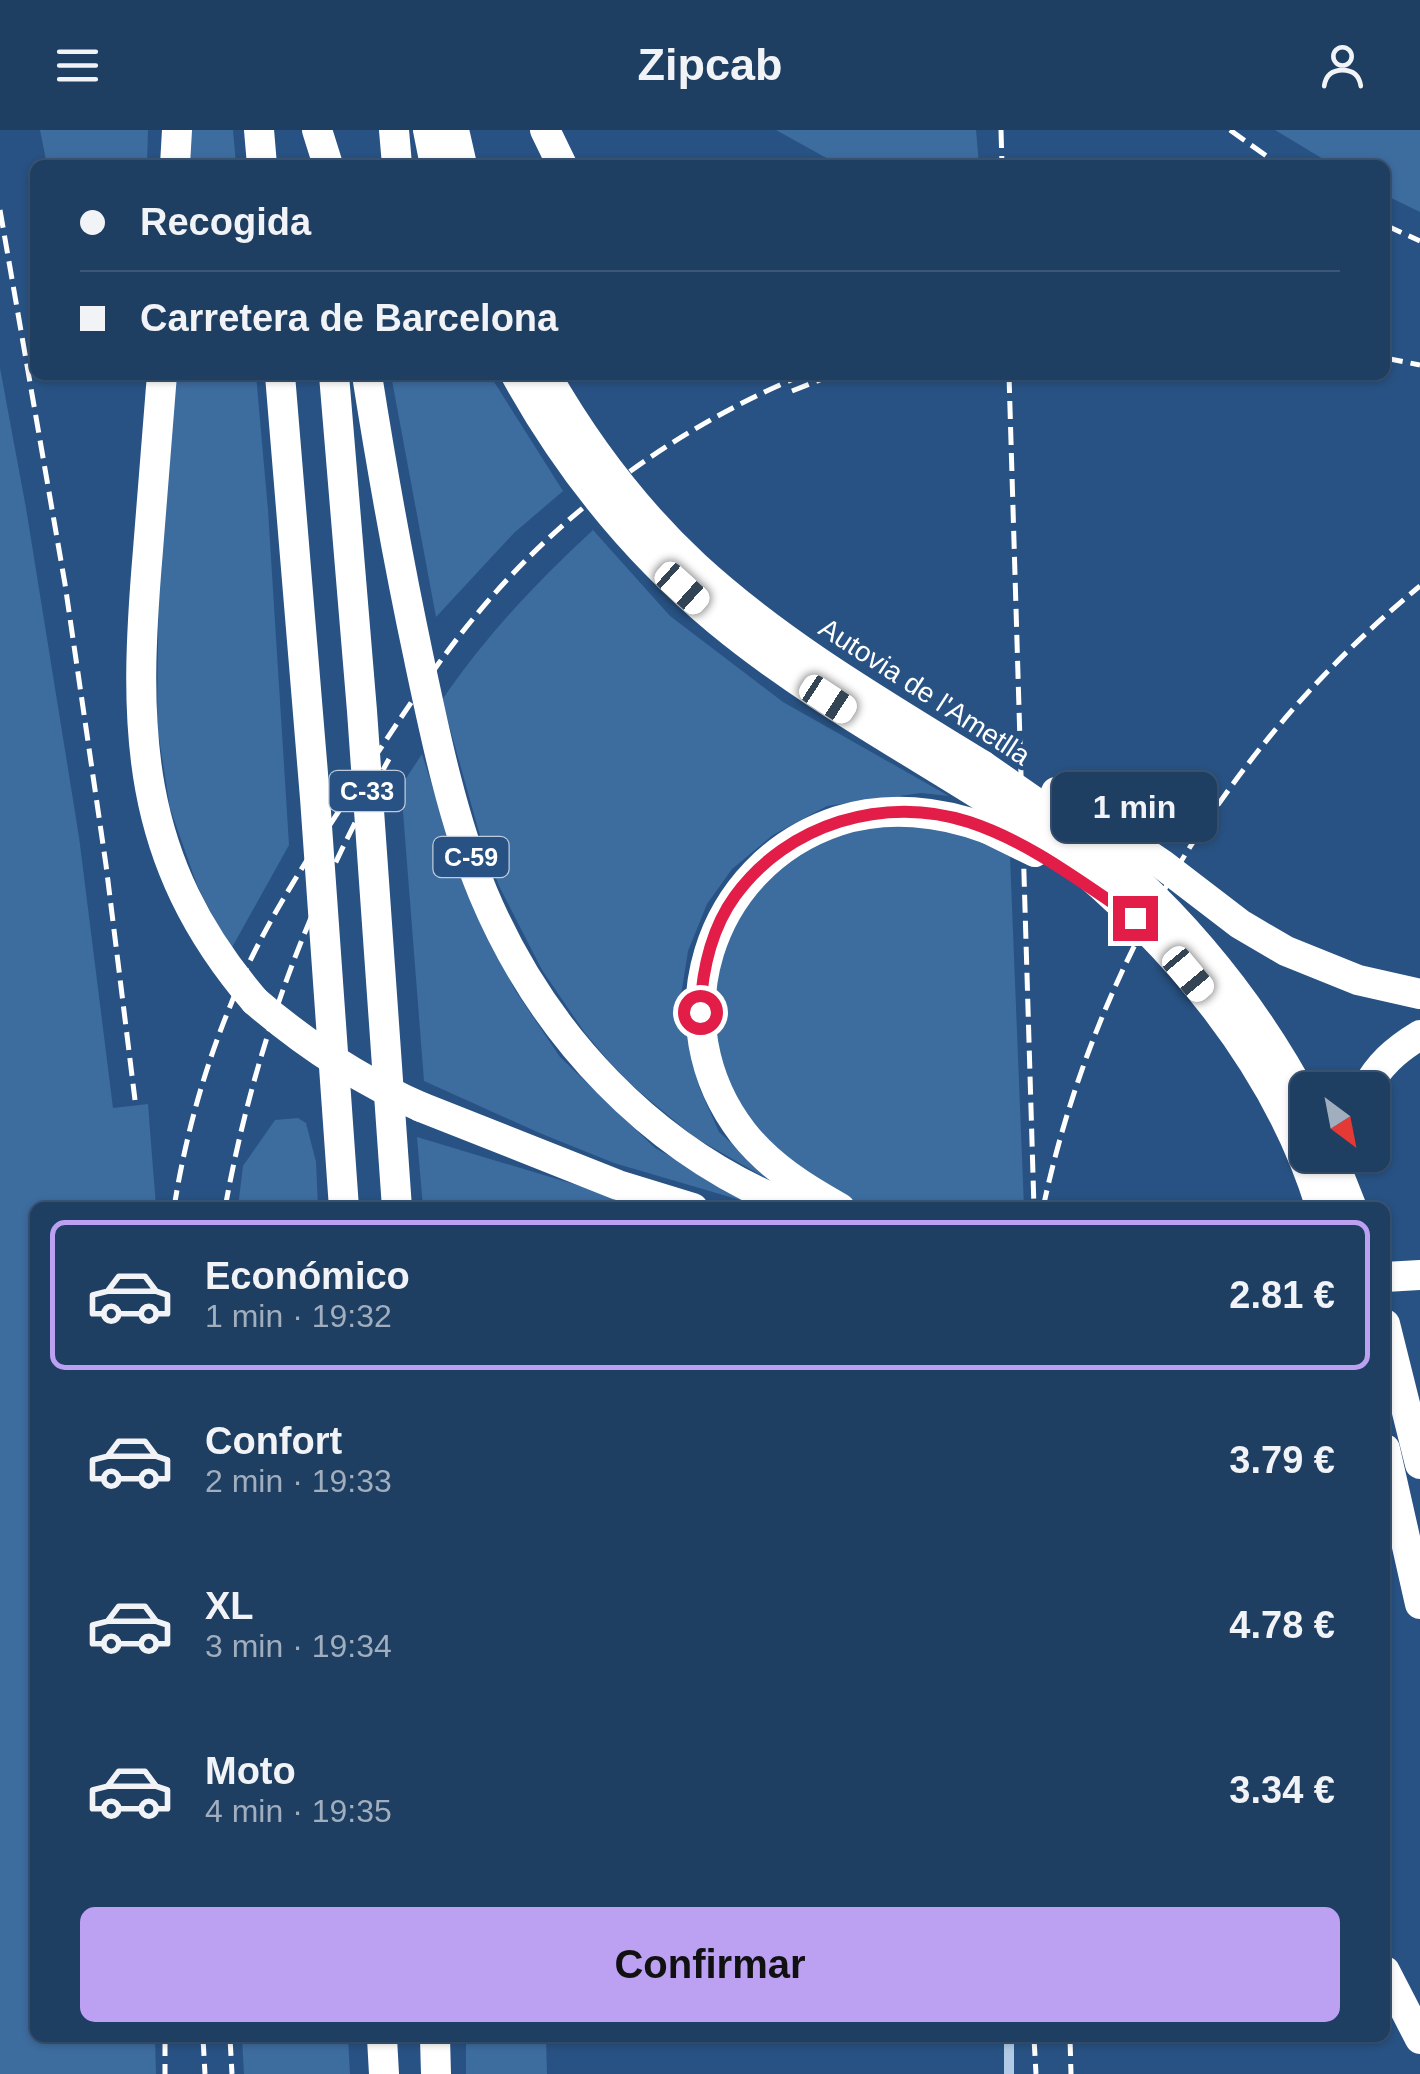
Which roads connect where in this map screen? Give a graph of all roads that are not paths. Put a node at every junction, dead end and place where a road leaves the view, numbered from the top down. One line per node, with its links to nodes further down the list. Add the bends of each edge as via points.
1 (177, 130): 9 (highway)
2 (258, 130): 10 (highway)
3 (309, 130): 11 (highway)
4 (317, 130): 12 (highway)
5 (394, 130): 13 (highway)
6 (428, 130): 14 (highway)
7 (454, 130): 15 (highway)
8 (545, 130): 16 (highway)
9 (176, 160)
10 (261, 160)
11 (312, 160)
12 (326, 160)
13 (397, 160)
14 (434, 160)
15 (461, 160)
16 (560, 160)
17 (162, 380): 33 (highway, bridge, via 140,662 144,754 156,820 196,918 256,1000 358,1077 421,1108)
18 (280, 380): 31 (highway, C-33)
19 (334, 380): 32 (highway, C-33)
20 (368, 380): 34 (highway, C-59, via 435,735 481,889 508,948 566,1036 628,1102 723,1174)
21 (519, 380): 24 (highway, bridge, via 596,496 716,619 986,798)
22 (549, 380): 23 (highway, Autovia de l'Ametlla, bridge, via 606,467 694,564 772,629 878,701 985,757)
23 (1056, 804): 25 (highway, via 1163,865 1286,951 1358,980); 28 (highway, Autovia de l'Ametlla, via 1187,932)
24 (1058, 858): 35 (highway, bridge, via 966,820 914,812 862,815 795,842 734,898 704,972 705,1054 717,1090 757,1149); 36 (highway, via 1135,918 1193,980 1268,1088)
25 (1420, 994)
26 (1420, 1036): 27 (highway)
27 (1376, 1072)
28 (1290, 1076)
29 (1338, 1172): 37 (highway)
30 (1358, 1172): 38 (highway)
31 (344, 1202)
32 (397, 1202)
33 (673, 1202)
34 (783, 1202)
35 (830, 1202)
36 (1319, 1202)
37 (1350, 1202)
38 (1361, 1202)
39 (1420, 1274): 40 (highway)
40 (1390, 1277)
41 (1390, 1344): 42 (highway)
42 (1420, 1464)
43 (1390, 1471): 44 (highway)
44 (1420, 1604)
45 (1390, 1981): 46 (highway)
46 (1420, 2039)
47 (382, 2042): 50 (highway)
48 (435, 2042): 51 (highway)
49 (1008, 2042): 52 (street)
50 (384, 2074)
51 (436, 2074)
52 (1009, 2074)

